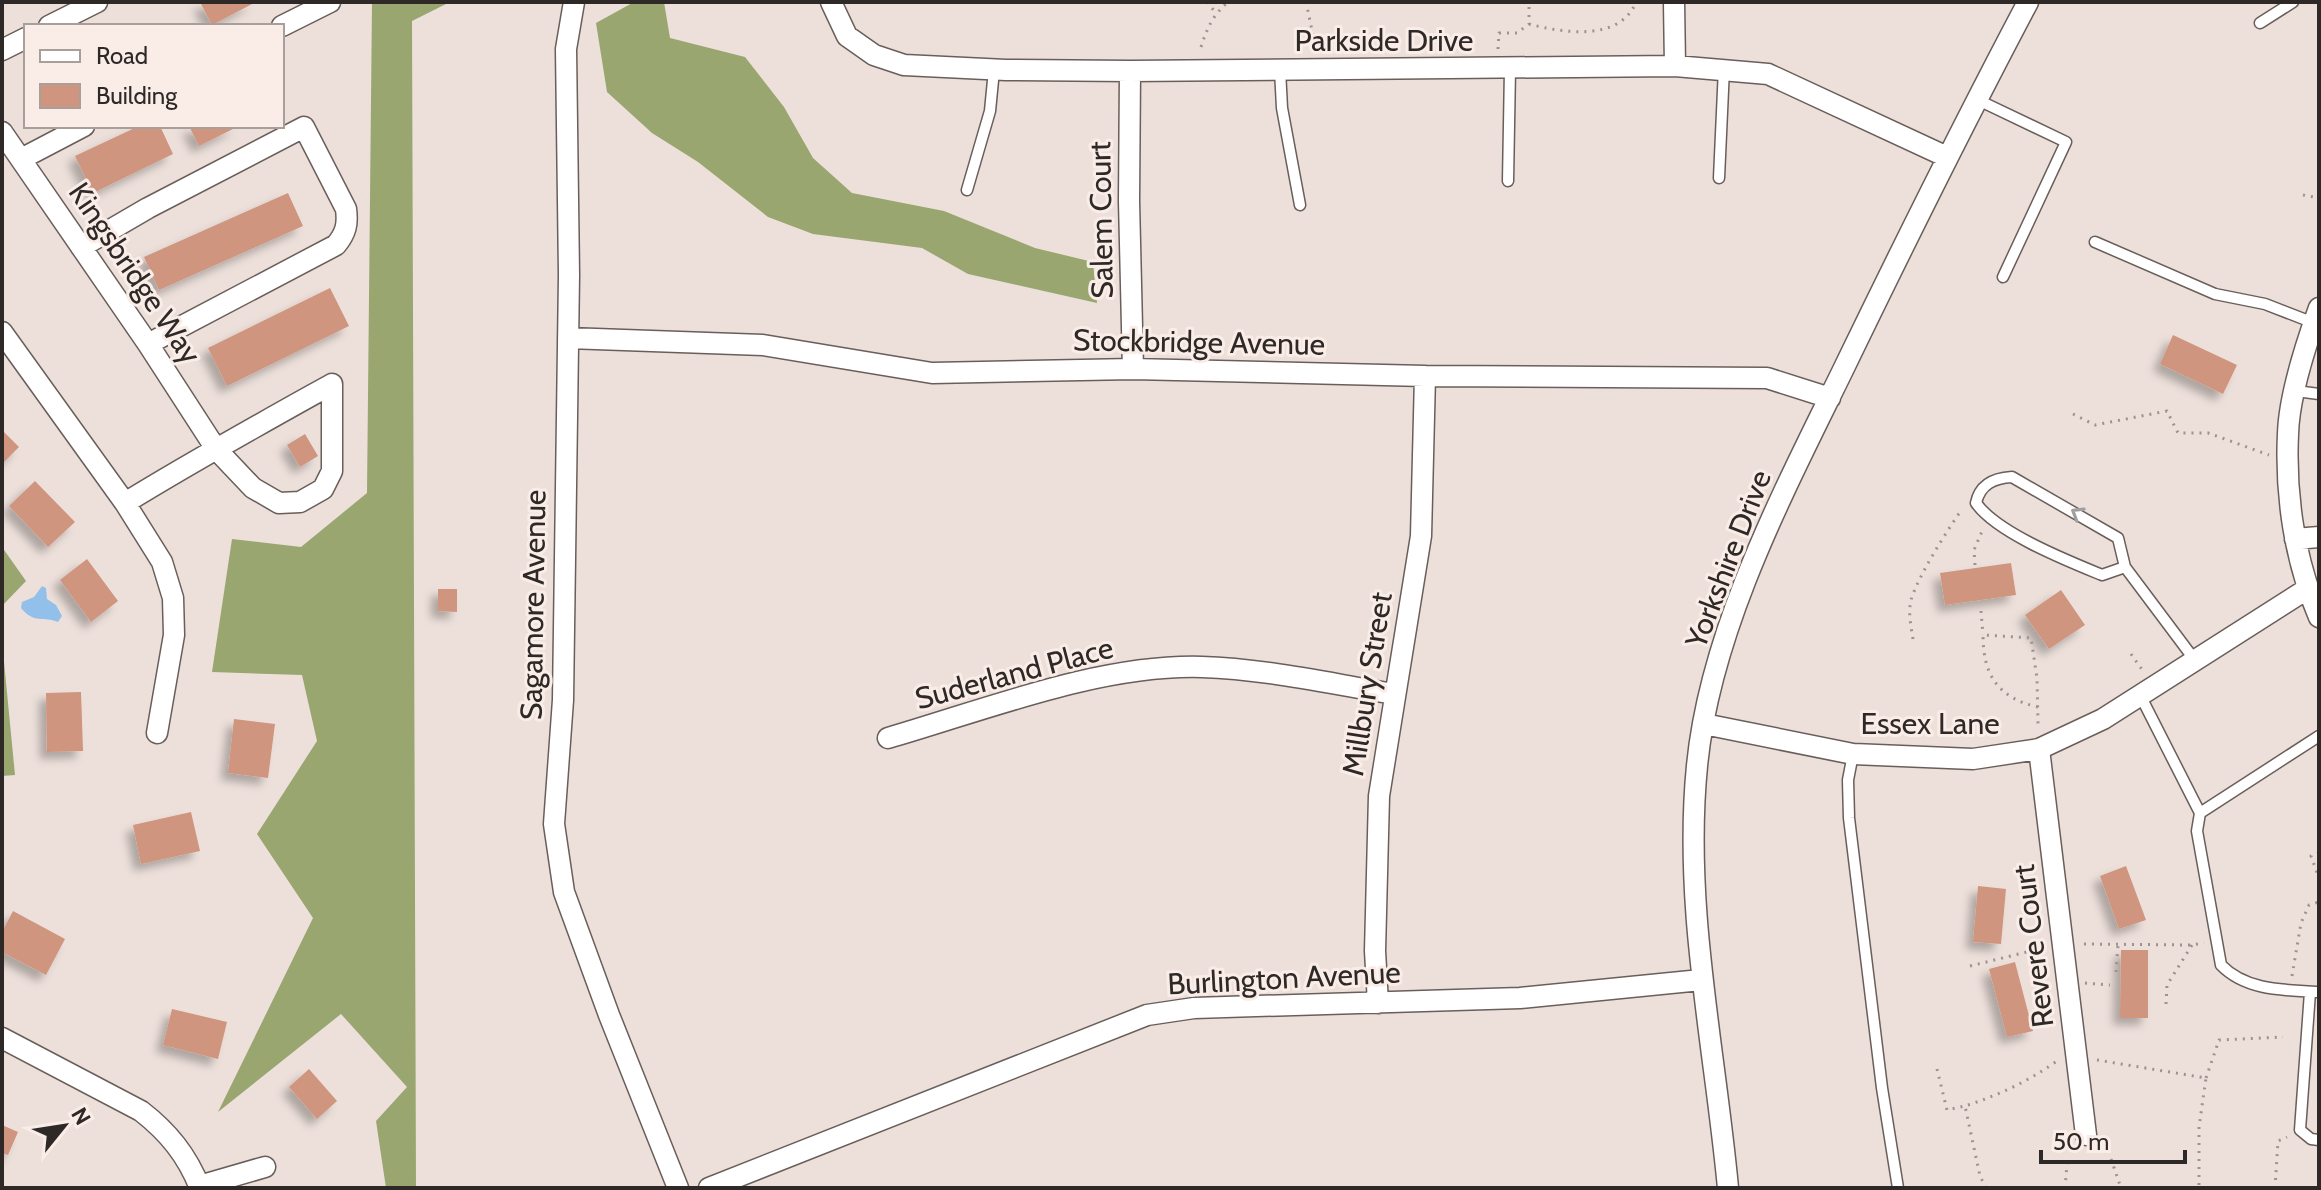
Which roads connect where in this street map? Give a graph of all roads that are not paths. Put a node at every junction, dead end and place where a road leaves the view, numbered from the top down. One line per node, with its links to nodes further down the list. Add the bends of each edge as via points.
1 (97, 2): 9 (street)
2 (330, 2): 10 (street)
3 (574, 2): 33 (street, Sagamore Avenue, via 566,49)
4 (831, 2): 16 (street, Parkside Drive, via 847,36 874,55 904,65)
5 (1674, 2): 13 (street)
6 (2028, 2): 19 (street, Yorkshire Drive)
7 (2293, 2): 8 (lane)
8 (2260, 23)
9 (53, 24)
10 (284, 25)
11 (24, 39): 12 (street)
12 (2, 50)
13 (1675, 66): 14 (street, Parkside Drive); 15 (street, Parkside Drive)
14 (1724, 68): 22 (street, Parkside Drive, via 1794,84); 24 (lane)
15 (1504, 69): 17 (street, Parkside Drive); 25 (lane)
16 (994, 70): 18 (street, Parkside Drive); 26 (lane, via 990,111)
17 (1280, 70): 18 (street, Parkside Drive); 27 (lane)
18 (1130, 71): 35 (street, Salem Court)
19 (1978, 100): 22 (street, Yorkshire Drive); 30 (lane, via 2066,142)
20 (80, 128): 23 (street)
21 (2, 132): 23 (street, Kingsbridge Way)
22 (1947, 157): 39 (street, Yorkshire Drive)
23 (21, 159): 29 (street, Kingsbridge Way)
24 (1719, 178)
25 (1508, 181)
26 (967, 190)
27 (1300, 205)
28 (2095, 242): 31 (lane, via 2215,294)
29 (81, 247): 34 (street, Kingsbridge Way); 34 (street, via 304,127 346,209 344,235 336,245)
30 (2003, 277)
31 (2316, 315): 37 (street)
32 (2, 332): 41 (street)
33 (568, 338): 35 (street, Stockbridge Avenue, via 763,345 932,373); 65 (street, Sagamore Avenue, via 563,700 554,824 564,892)
34 (148, 344): 40 (street, Kingsbridge Way)
35 (1133, 369): 36 (street, Stockbridge Avenue)
36 (1425, 376): 39 (street, Stockbridge Avenue, via 1767,378); 48 (street, Millbury Street, via 1421,536)
37 (2296, 391): 38 (lane); 43 (street, via 2288,431)
38 (2319, 394)
39 (1830, 398): 50 (street, Yorkshire Drive, via 1735,607)
40 (216, 449): 40 (street, Kingsbridge Way, via 332,384 332,471 323,489 300,502 279,503 253,488); 41 (street)
41 (125, 503): 51 (street, via 162,562 173,598 174,635)
42 (2319, 537): 43 (street)
43 (2295, 539): 45 (street)
44 (2125, 567): 44 (lane, one-way to 44, via 2118,538 2012,477 1997,478 1978,493 1976,503 1989,519 2056,554 2102,575); 47 (lane)
45 (2307, 589): 46 (street); 47 (street, Essex Lane)
46 (2319, 617)
47 (2194, 659): 49 (street, Essex Lane)
48 (1395, 694): 53 (street, Suderland Place, via 1258,671 1150,671 1080,682); 59 (street, Millbury Street, via 1379,796)
49 (2140, 695): 54 (street, Essex Lane); 56 (lane)
50 (1704, 724): 55 (street, Essex Lane); 57 (street, Yorkshire Drive, via 1694,814)
51 (157, 733)
52 (2319, 736): 56 (lane)
53 (888, 738)
54 (2039, 749): 55 (street, Essex Lane, via 1973,759); 61 (street, Revere Court)
55 (1853, 754): 68 (lane, via 1849,818)
56 (2200, 813): 58 (lane, via 2197,831 2221,965 2232,977 2253,985)
57 (1701, 980): 59 (street, Burlington Avenue, via 1520,998); 67 (street, Yorkshire Drive)
58 (2314, 992): 62 (lane, via 2300,1130)
59 (1378, 1003): 66 (street, Burlington Avenue, via 1194,1008 1147,1015)
60 (2, 1038): 64 (street, via 141,1111 179,1147)
61 (2086, 1135)
62 (2319, 1140)
63 (265, 1167): 64 (street)
64 (199, 1187)
65 (678, 1188)
66 (709, 1188)
67 (1728, 1188)
68 (1898, 1188)

